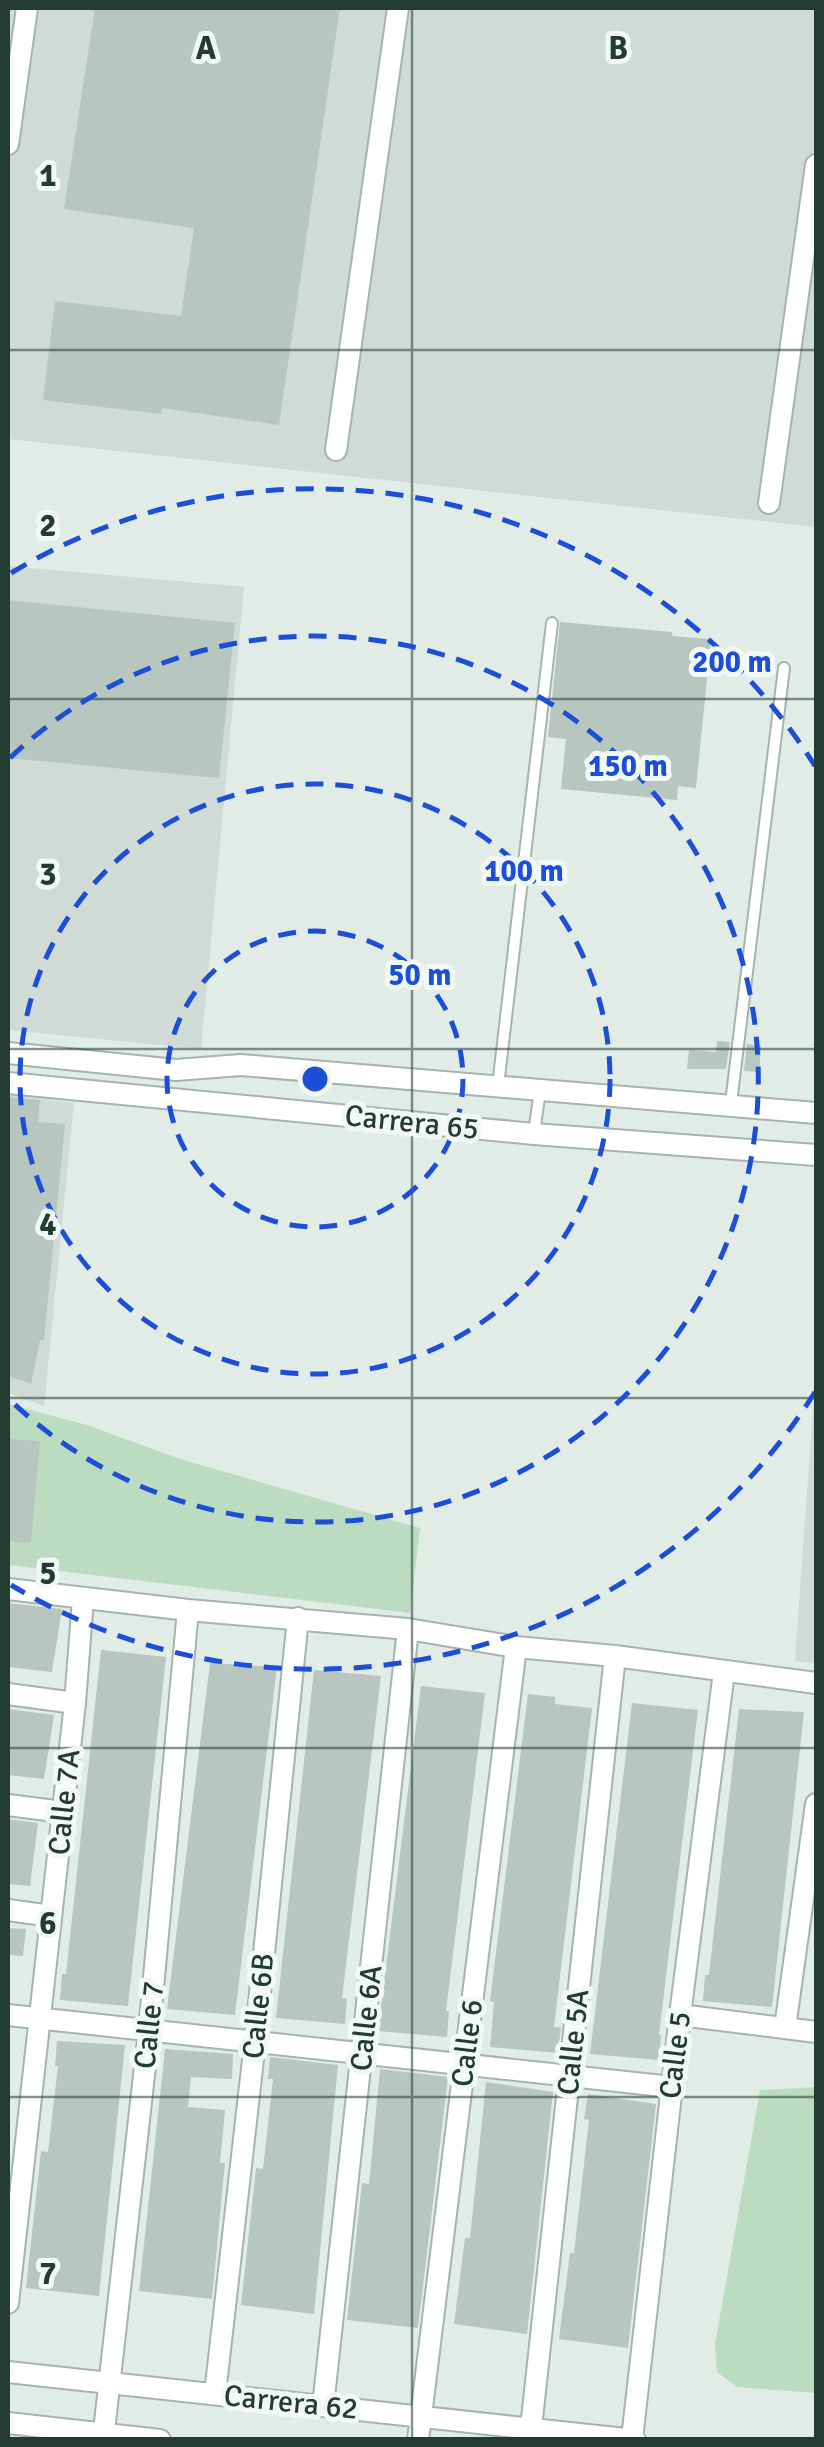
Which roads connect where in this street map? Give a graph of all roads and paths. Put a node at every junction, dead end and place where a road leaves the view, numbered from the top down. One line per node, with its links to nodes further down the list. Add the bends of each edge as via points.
1 (27, 8): 3 (street)
2 (398, 8): 5 (street)
3 (8, 144)
4 (816, 165): 6 (street)
5 (336, 450)
6 (769, 503)
7 (552, 622): 11 (lane)
8 (784, 668): 13 (lane)
9 (8, 1052): 11 (street, Carrera 65, via 176,1070 242,1065)
10 (8, 1083): 15 (street, Carrera 65)
11 (498, 1087): 12 (street, Carrera 65)
12 (540, 1092): 13 (street, Carrera 65); 15 (lane)
13 (731, 1103): 14 (street, Carrera 65)
14 (816, 1112)
15 (534, 1134): 16 (street, Carrera 65)
16 (816, 1155)
17 (8, 1589): 18 (street)
18 (84, 1598): 19 (street); 27 (street, Calle 7A)
19 (188, 1610): 20 (street); 37 (street, Calle 7)
20 (298, 1618): 21 (street); 39 (street, Calle 6B)
21 (408, 1630): 22 (street); 40 (street, Calle 6A)
22 (516, 1647): 23 (street); 41 (street, Calle 6)
23 (615, 1656): 24 (street); 42 (street, Calle 5A)
24 (724, 1672): 25 (street); 34 (street, Calle 5)
25 (816, 1684)
26 (8, 1694): 27 (street)
27 (75, 1704): 30 (street, Calle 7A)
28 (8, 1804): 30 (street)
29 (816, 1804): 36 (street)
30 (63, 1812): 32 (street, Calle 7A)
31 (8, 1910): 32 (street)
32 (51, 1916): 35 (street, Calle 7A)
33 (8, 2015): 35 (street)
34 (680, 2016): 36 (street); 43 (street, Calle 5)
35 (40, 2018): 37 (street); 44 (street, Calle 7A)
36 (784, 2028): 38 (street)
37 (149, 2030): 39 (street); 46 (street, Calle 7)
38 (816, 2032)
39 (255, 2042): 40 (street); 47 (street, Calle 6B)
40 (362, 2054): 41 (street); 48 (street, Calle 6A)
41 (464, 2065): 42 (street); 49 (street, Calle 6)
42 (569, 2076): 43 (street); 51 (street, Calle 5A)
43 (672, 2087): 53 (street, Calle 5)
44 (8, 2304)
45 (8, 2372): 46 (street, Carrera 62)
46 (110, 2383): 47 (street, Carrera 62); 52 (street, Calle 7)
47 (214, 2394): 48 (street, Carrera 62)
48 (323, 2406): 49 (street, Carrera 62)
49 (421, 2416): 51 (street, Carrera 62); 55 (street, Calle 6)
50 (8, 2423): 52 (street)
51 (530, 2428): 53 (street, Carrera 62)
52 (104, 2436): 54 (street)
53 (633, 2439)
54 (160, 2440)
55 (418, 2440)

